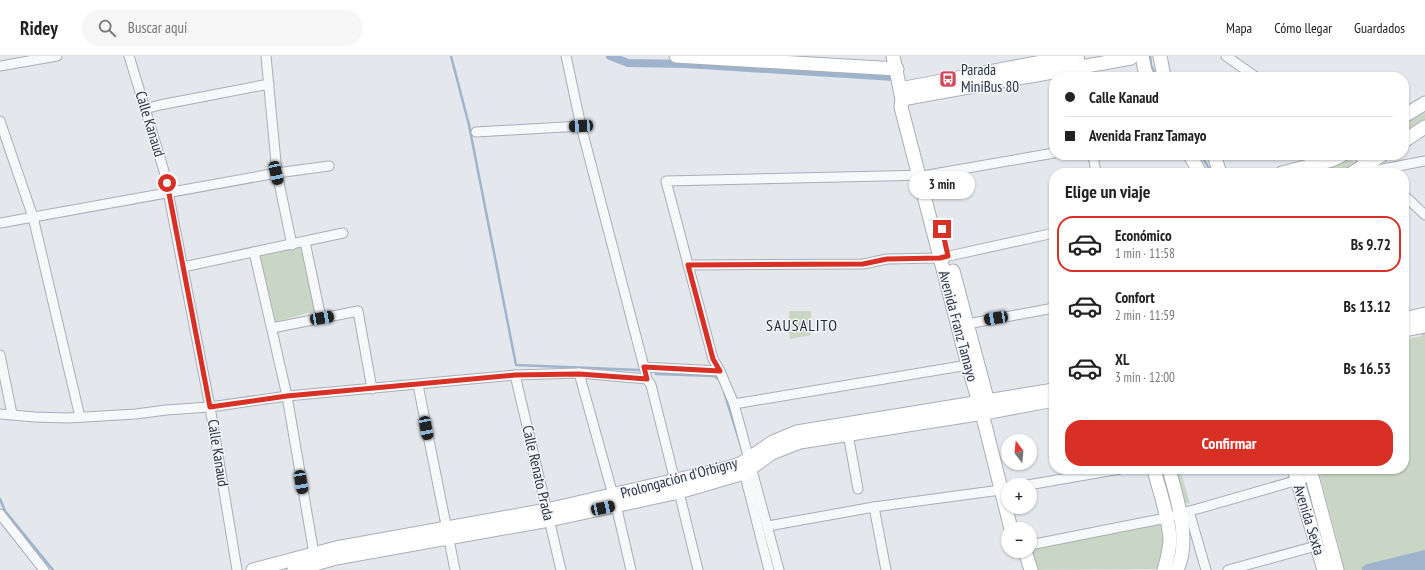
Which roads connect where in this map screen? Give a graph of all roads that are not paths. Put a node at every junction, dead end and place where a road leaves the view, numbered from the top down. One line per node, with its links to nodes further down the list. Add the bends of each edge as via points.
1 (57, 56): 12 (street)
2 (129, 56): 19 (street, Calle Kanaud)
3 (266, 56): 16 (street)
4 (566, 56): 22 (street)
5 (676, 56): 10 (main road)
6 (1132, 56): 11 (main road)
7 (1142, 56): 13 (main road)
8 (1160, 56): 14 (main road)
9 (1226, 56): 15 (street)
10 (895, 62): 17 (main road, Avenida Franz Tamayo)
11 (1079, 64): 17 (main road)
12 (0, 66)
13 (1146, 72)
14 (1163, 72)
15 (1249, 72)
16 (269, 84): 19 (street); 34 (street)
17 (901, 94): 35 (main road, Avenida Franz Tamayo, via 908,104)
18 (1425, 103): 20 (main road)
19 (145, 109): 36 (street, Calle Kanaud)
20 (1409, 113)
21 (0, 121): 39 (street)
22 (581, 126): 24 (street); 59 (street)
23 (1425, 127): 25 (main road)
24 (476, 132)
25 (1409, 138)
26 (1049, 154): 35 (street)
27 (1332, 160): 31 (main road)
28 (1364, 160): 32 (street)
29 (1425, 160): 33 (street)
30 (329, 166): 34 (street)
31 (1301, 168)
32 (1375, 168)
33 (1381, 168)
34 (276, 173): 36 (street); 44 (street)
35 (924, 174): 46 (main road, Avenida Franz Tamayo); 47 (street, via 666,181)
36 (168, 192): 39 (street); 48 (street, Calle Kanaud)
37 (1409, 200): 38 (street)
38 (1425, 215)
39 (33, 217): 40 (street); 74 (street)
40 (0, 223)
41 (343, 233): 43 (street)
42 (1049, 234): 46 (street)
43 (305, 242): 44 (street); 51 (street)
44 (292, 245): 45 (street)
45 (254, 252): 48 (street); 55 (street)
46 (944, 257): 47 (street, via 887,259 863,264); 53 (main road, Avenida Franz Tamayo); 58 (main road, Avenida Franz Tamayo)
47 (688, 265): 60 (street, via 713,359)
48 (183, 267): 70 (street, Calle Kanaud)
49 (1049, 309): 53 (street)
50 (1425, 314): 52 (main road)
51 (322, 318): 55 (street); 65 (street, via 358,311)
52 (1409, 318)
53 (968, 324): 71 (main road, Avenida Franz Tamayo)
54 (1425, 326): 56 (main road)
55 (272, 328): 67 (street)
56 (1409, 329)
57 (0, 355): 73 (street)
58 (968, 365): 69 (street); 71 (main road, Avenida Franz Tamayo)
59 (644, 367): 60 (street); 63 (street)
60 (720, 371): 69 (street)
61 (579, 374): 62 (street); 63 (street); 86 (street)
62 (515, 375): 64 (street); 89 (street, Calle Renato Prada)
63 (647, 379): 83 (street, via 651,385)
64 (418, 385): 65 (street); 93 (street)
65 (372, 389): 67 (street)
66 (1049, 391): 71 (main road, Prolongación d'Orbigny)
67 (287, 396): 70 (street); 96 (street)
68 (1049, 401): 71 (main road, Prolongación d'Orbigny)
69 (734, 404): 76 (street)
70 (210, 407): 74 (street); 100 (street, Calle Kanaud)
71 (985, 407): 75 (main road, Prolongación d'Orbigny); 76 (main road, Prolongación d'Orbigny, via 797,432 773,442); 81 (main road, Avenida Franz Tamayo)
72 (0, 414): 73 (street)
73 (12, 414): 74 (street)
74 (80, 417)
75 (848, 434): 76 (main road, Prolongación d'Orbigny, via 790,445); 84 (street)
76 (746, 465): 83 (main road, Prolongación d'Orbigny, via 728,468); 92 (street); 107 (street)
77 (1091, 474): 82 (street)
78 (1155, 474): 91 (main road)
79 (1171, 474): 88 (main road)
80 (1303, 475): 88 (street); 95 (main road, Avenida Sexta); 117 (main road, Avenida Sexta)
81 (1003, 478)
82 (1037, 483)
83 (677, 486): 86 (main road, Prolongación d'Orbigny); 106 (street)
84 (858, 489)
85 (1001, 489): 87 (street)
86 (615, 500): 89 (main road, Prolongación d'Orbigny); 105 (street)
87 (874, 508): 92 (street); 109 (street)
88 (1184, 513): 91 (street); 113 (main road); 114 (street)
89 (548, 515): 93 (main road, Prolongación d'Orbigny); 104 (street, Calle Renato Prada)
90 (0, 516): 99 (street)
91 (1166, 518): 94 (street); 112 (main road, via 1170,542)
92 (768, 526): 108 (street)
93 (448, 534): 96 (main road, Prolongación d'Orbigny, via 336,548); 102 (main road, Prolongación d'Orbigny, via 336,558); 103 (street)
94 (1037, 544)
95 (1316, 546): 115 (street); 116 (main road, Avenida Sexta)
96 (314, 554): 101 (main road, Prolongación d'Orbigny)
97 (1018, 558): 110 (main road)
98 (1027, 558): 111 (main road)
99 (44, 570)
100 (237, 570)
101 (253, 570)
102 (294, 570)
103 (455, 570)
104 (561, 570)
105 (631, 570)
106 (698, 570)
107 (770, 570)
108 (779, 570)
109 (886, 570)
110 (1022, 570)
111 (1031, 570)
112 (1164, 570)
113 (1177, 570)
114 (1206, 570)
115 (1228, 570)
116 (1324, 570)
117 (1337, 570)

